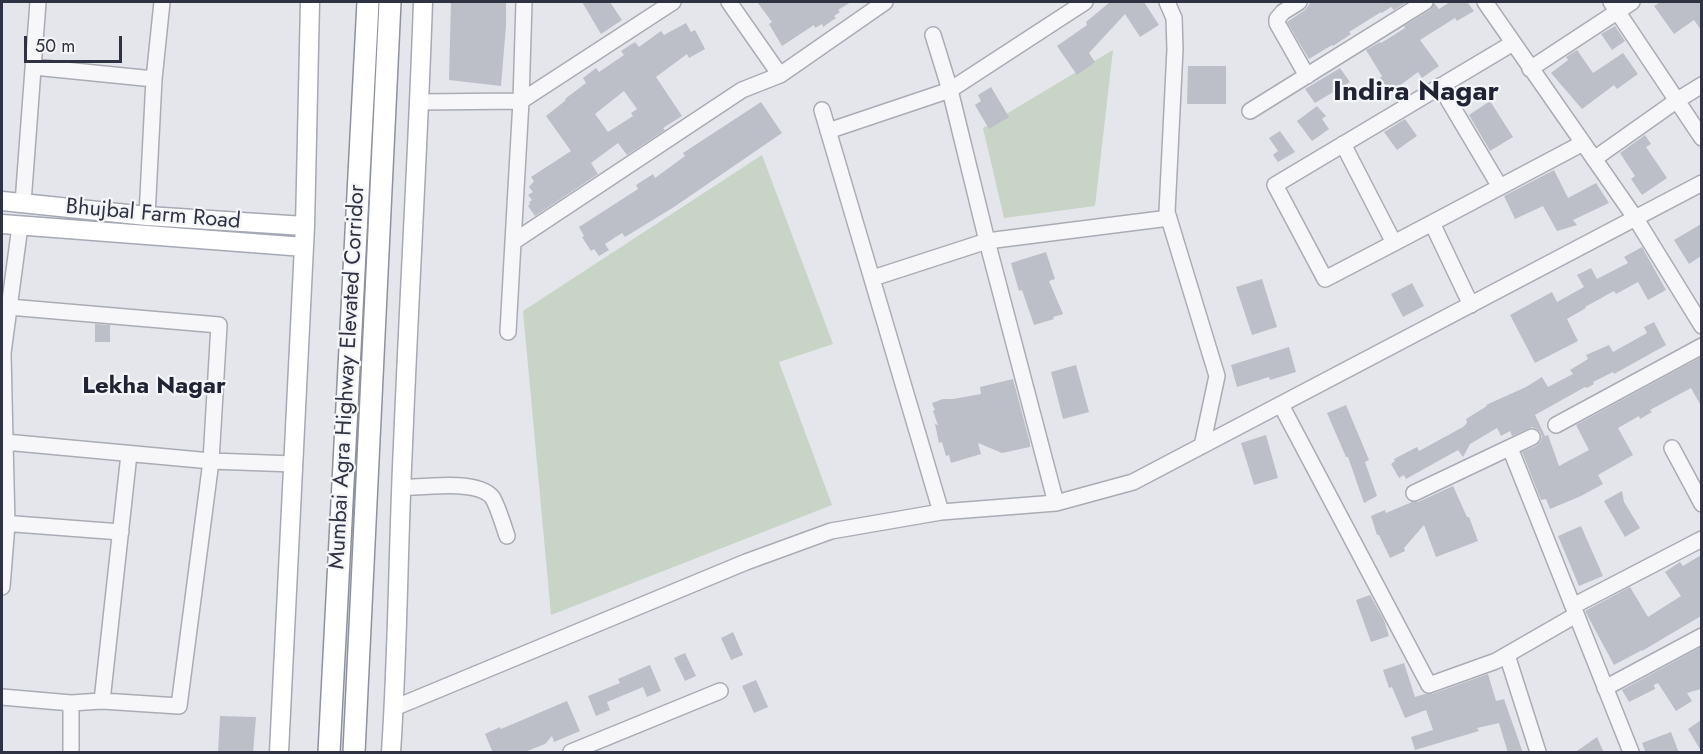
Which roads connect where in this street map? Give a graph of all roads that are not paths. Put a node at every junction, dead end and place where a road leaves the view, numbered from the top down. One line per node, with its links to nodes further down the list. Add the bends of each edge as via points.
1 (38, 2): 20 (street)
2 (162, 2): 24 (street)
3 (310, 2): 48 (main road)
4 (368, 2): 91 (highway, Mumbai Agra Highway Elevated Corridor)
5 (390, 2): 92 (highway, Mumbai Agra Highway Elevated Corridor)
6 (423, 2): 30 (main road)
7 (524, 2): 28 (street)
8 (673, 2): 28 (street)
9 (729, 2): 22 (street)
10 (885, 2): 22 (street)
11 (1085, 2): 27 (street)
12 (1167, 2): 43 (street, via 1174,18 1175,49)
13 (1299, 2): 23 (street, via 1277,19)
14 (1425, 2): 23 (street)
15 (1485, 2): 19 (street)
16 (1632, 2): 17 (street)
17 (1614, 6): 21 (street); 29 (street)
18 (933, 35): 27 (street)
19 (1513, 43): 21 (street); 26 (street)
20 (34, 67): 24 (street); 41 (street)
21 (1530, 69): 35 (street)
22 (780, 75): 50 (street, via 742,90)
23 (1307, 76): 32 (street)
24 (154, 79): 42 (street)
25 (1701, 85): 29 (street)
26 (1440, 86): 36 (street); 39 (street)
27 (950, 90): 33 (street); 49 (street)
28 (521, 101): 30 (street); 50 (street)
29 (1676, 101): 34 (street); 37 (street)
30 (420, 102): 70 (main road)
31 (822, 110): 33 (street)
32 (1250, 111)
33 (828, 131): 53 (street)
34 (1701, 138)
35 (1583, 143): 37 (street); 39 (street)
36 (1343, 144): 51 (street); 51 (street, via 1275,185 1325,279)
37 (1594, 159): 44 (street)
38 (1701, 183): 44 (street)
39 (1500, 187): 45 (street)
40 (2, 201): 41 (main road, Bhujbal Farm Road)
41 (23, 203): 42 (main road, Bhujbal Farm Road)
42 (147, 216): 48 (main road, Bhujbal Farm Road)
43 (1169, 218): 49 (street); 64 (street, via 1217,376)
44 (1636, 219): 54 (street); 56 (street)
45 (1432, 223): 51 (street); 54 (street)
46 (2, 224): 47 (main road, Bhujbal Farm Road)
47 (20, 226): 52 (main road, Bhujbal Farm Road); 55 (street)
48 (305, 226): 52 (main road)
49 (987, 241): 53 (street); 72 (street)
50 (513, 242): 57 (street)
51 (1394, 243)
52 (304, 247): 69 (main road)
53 (873, 278): 74 (street)
54 (1471, 305): 60 (street)
55 (9, 308): 59 (street); 68 (street, via 219,325)
56 (1701, 326)
57 (508, 332)
58 (1701, 345): 61 (street)
59 (2, 353): 63 (street)
60 (1281, 405): 64 (street); 82 (street, via 1428,685)
61 (1556, 425)
62 (1532, 437): 65 (street)
63 (5, 442): 67 (street); 75 (street)
64 (1202, 446): 72 (street, via 1133,482)
65 (1510, 448): 71 (street); 80 (street)
66 (1672, 448): 73 (street)
67 (129, 453): 68 (street); 76 (street)
68 (211, 461): 69 (street); 86 (street, via 180,706)
69 (294, 464): 90 (main road)
70 (401, 488): 77 (street, via 465,486 482,490 492,498); 88 (main road)
71 (1414, 493)
72 (1056, 503): 74 (street)
73 (1701, 504)
74 (941, 512): 88 (street, via 831,531 746,562)
75 (4, 524): 76 (street); 79 (street)
76 (121, 532): 86 (street)
77 (507, 536)
78 (1701, 539): 80 (street)
79 (2, 576)
80 (1574, 610): 82 (street); 83 (street)
81 (1701, 636): 83 (street)
82 (1508, 655): 95 (street)
83 (1605, 688): 96 (street)
84 (720, 691): 94 (street)
85 (2, 697): 87 (street)
86 (102, 700): 87 (street)
87 (71, 704): 89 (street)
88 (394, 708): 93 (main road)
89 (71, 753)
90 (279, 753)
91 (329, 753)
92 (354, 753)
93 (391, 753)
94 (572, 753)
95 (1538, 753)
96 (1631, 753)

